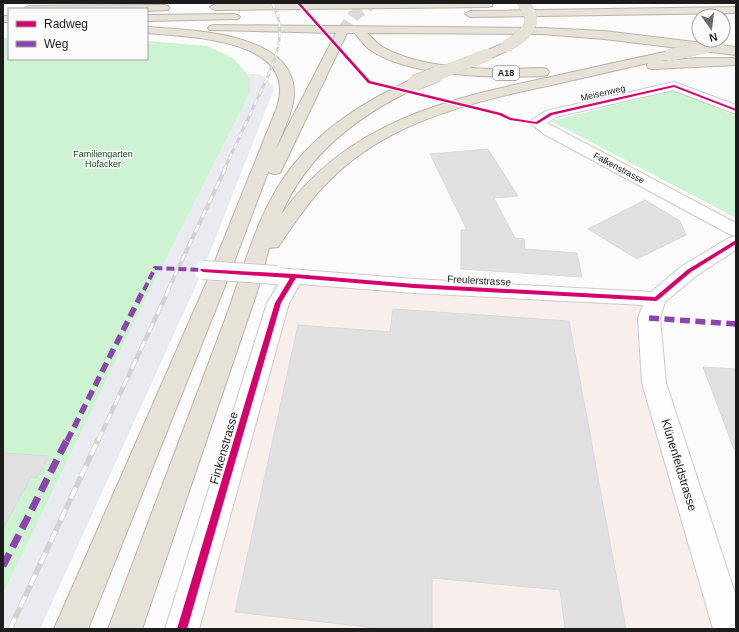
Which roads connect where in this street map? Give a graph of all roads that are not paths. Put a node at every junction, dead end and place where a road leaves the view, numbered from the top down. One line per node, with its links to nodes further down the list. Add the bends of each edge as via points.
1 (523, 3): 23 (highway, bridge, via 530,12 531,19 530,26 522,36 487,55 387,96 329,136 292,177 275,208)
2 (547, 3): 3 (highway)
3 (115, 8)
4 (736, 10): 5 (highway)
5 (148, 18)
6 (148, 30): 10 (highway, via 503,29)
7 (148, 30): 22 (highway, via 213,37 249,46 273,59 287,81 287,95 280,118)
8 (342, 32): 22 (highway)
9 (360, 32): 13 (highway, A18, via 370,44 396,57 431,66 477,72 552,71)
10 (628, 38): 12 (highway); 14 (highway)
11 (691, 47): 13 (highway, bridge)
12 (736, 51)
13 (666, 53): 16 (highway)
14 (736, 56)
15 (736, 62): 16 (highway, via 673,63)
16 (594, 71): 23 (highway, via 451,104 406,121 365,143 326,174 292,212 264,254)
17 (736, 110): 18 (street, Meisenweg, via 674,86 551,114)
18 (537, 123): 19 (street, Falkenstrasse)
19 (736, 230)
20 (736, 242): 24 (street, via 688,271)
21 (285, 275): 22 (street, Freulerstrasse, bridge); 24 (street, Freulerstrasse, via 414,286); 27 (street, Finkenstrasse)
22 (209, 278): 25 (highway)
23 (247, 288): 26 (highway)
24 (656, 299): 28 (street, Klünenfeldstrasse, via 648,318 654,383)
25 (71, 629)
26 (125, 629)
27 (182, 629)
28 (730, 629)

